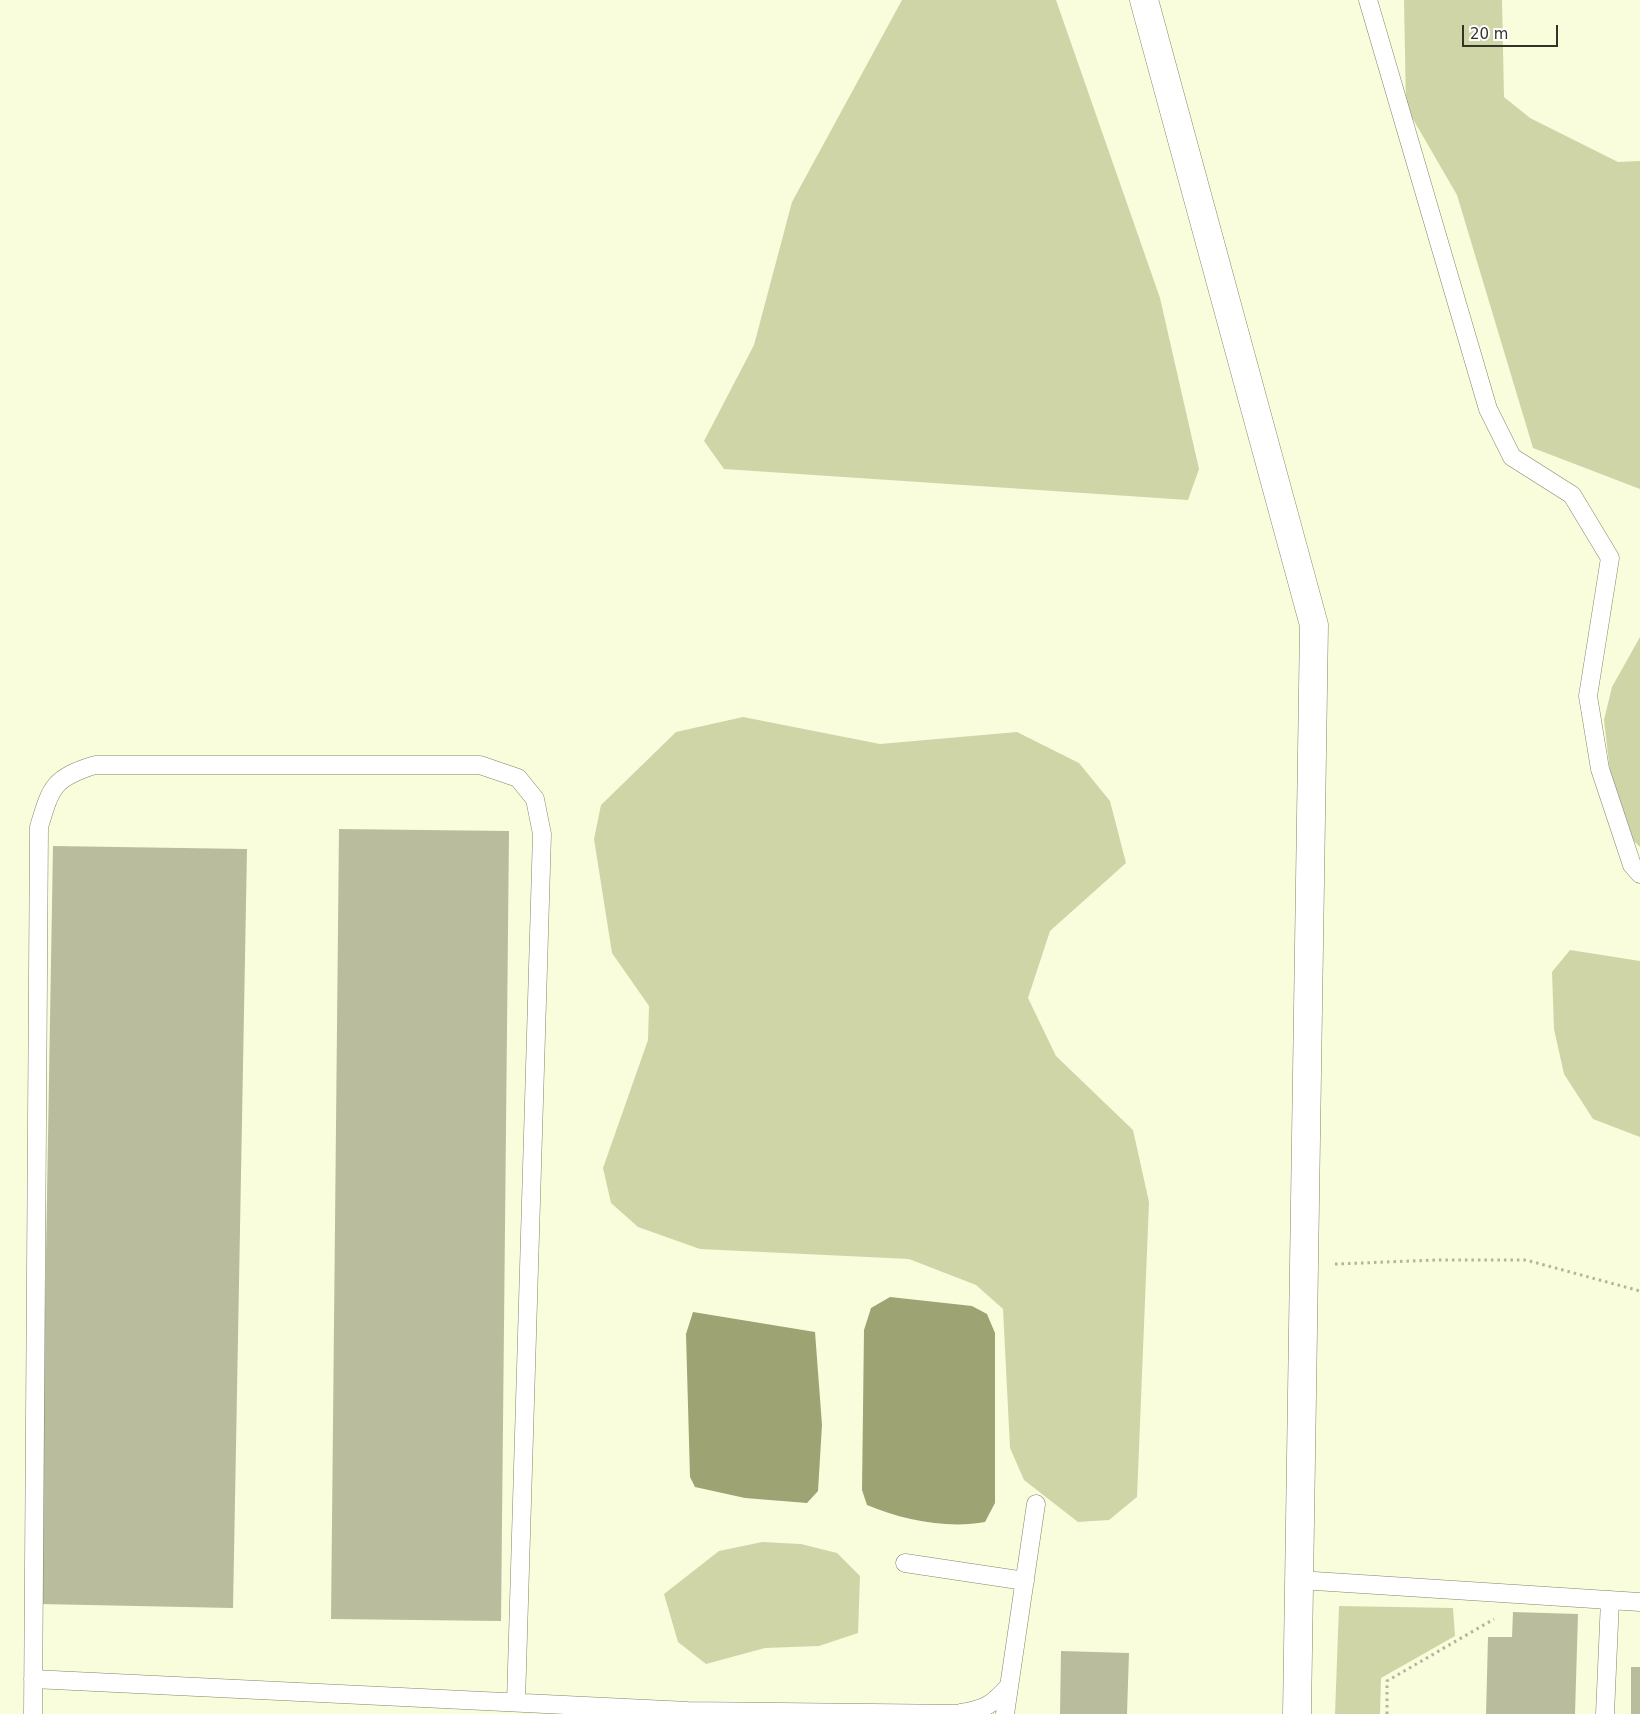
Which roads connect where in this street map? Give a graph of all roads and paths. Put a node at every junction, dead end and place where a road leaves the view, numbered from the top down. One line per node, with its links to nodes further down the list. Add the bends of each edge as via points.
1 (1144, 0): 4 (street, via 1314,625)
2 (1368, 0): 3 (lane, via 1488,409 1512,457 1572,495 1610,558 1588,696 1600,769 1632,866)
3 (1640, 874)
4 (1304, 1266): 5 (path, via 1526,1260); 8 (street)
5 (1640, 1291)
6 (1036, 1504): 9 (lane)
7 (906, 1564): 9 (lane)
8 (1299, 1580): 10 (lane); 20 (street)
9 (1025, 1581): 14 (lane)
10 (1610, 1600): 11 (lane); 22 (lane)
11 (1640, 1602)
12 (1499, 1616): 21 (path, via 1387,1681)
13 (34, 1678): 15 (lane, via 39,827 50,792 69,772 95,765 480,765 518,778 535,799 542,834); 16 (lane); 17 (lane)
14 (1009, 1686): 18 (lane, via 995,1702); 19 (lane)
15 (516, 1702): 16 (lane); 18 (lane, via 688,1711)
16 (470, 1707)
17 (33, 1714)
18 (962, 1714)
19 (1005, 1714)
20 (1297, 1714)
21 (1387, 1714)
22 (1605, 1714)

